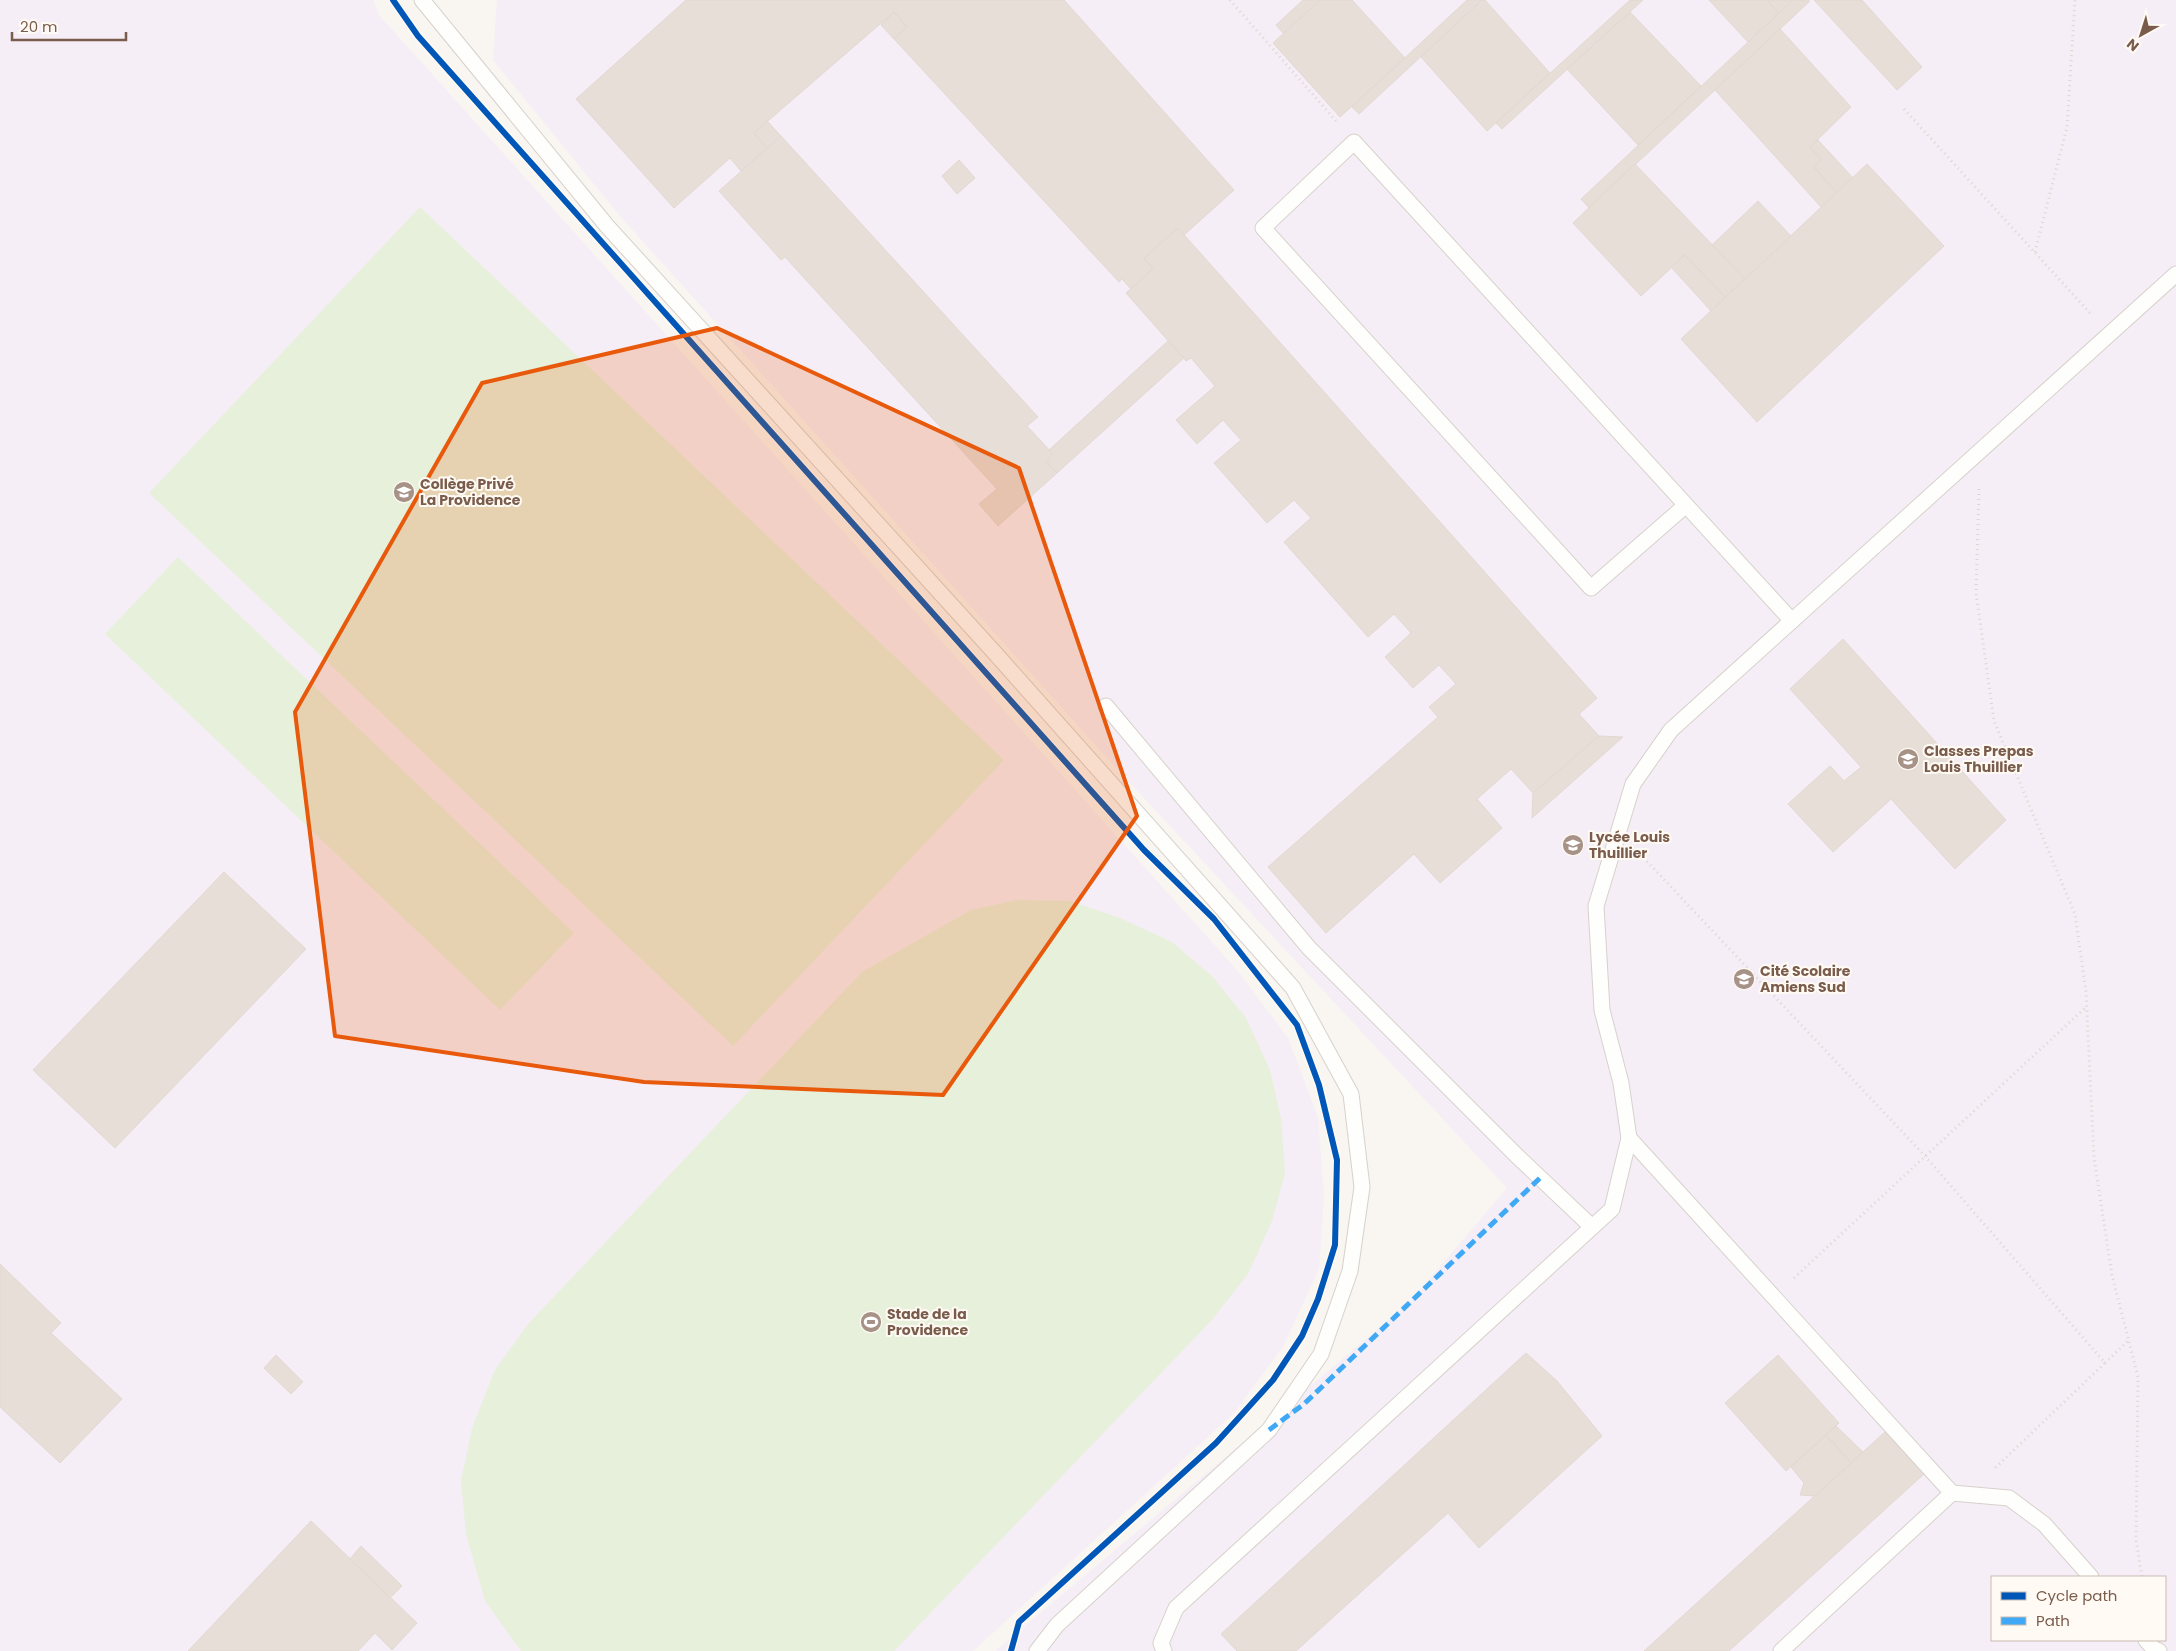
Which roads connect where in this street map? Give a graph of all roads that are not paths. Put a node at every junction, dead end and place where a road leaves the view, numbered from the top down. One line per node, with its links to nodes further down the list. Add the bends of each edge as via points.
1 (422, 0): 10 (lane, via 607,226 994,652 1293,988 1351,1094 1362,1187 1350,1271 1321,1354 1269,1430 1057,1625)
2 (2176, 274): 4 (lane)
3 (1686, 506): 3 (lane, via 1354,142 1263,228 1591,588); 4 (lane)
4 (1792, 621): 6 (lane, via 1671,730 1633,784 1596,906 1602,1010 1621,1083)
5 (1106, 706): 7 (lane, via 1309,948)
6 (1629, 1138): 7 (lane, via 1612,1209); 8 (lane)
7 (1592, 1227): 11 (lane, via 1176,1608 1161,1644)
8 (1952, 1492): 9 (lane, via 2009,1498 2044,1524); 12 (lane)
9 (2090, 1576)
10 (1037, 1651)
11 (1164, 1651)
12 (1781, 1651)

